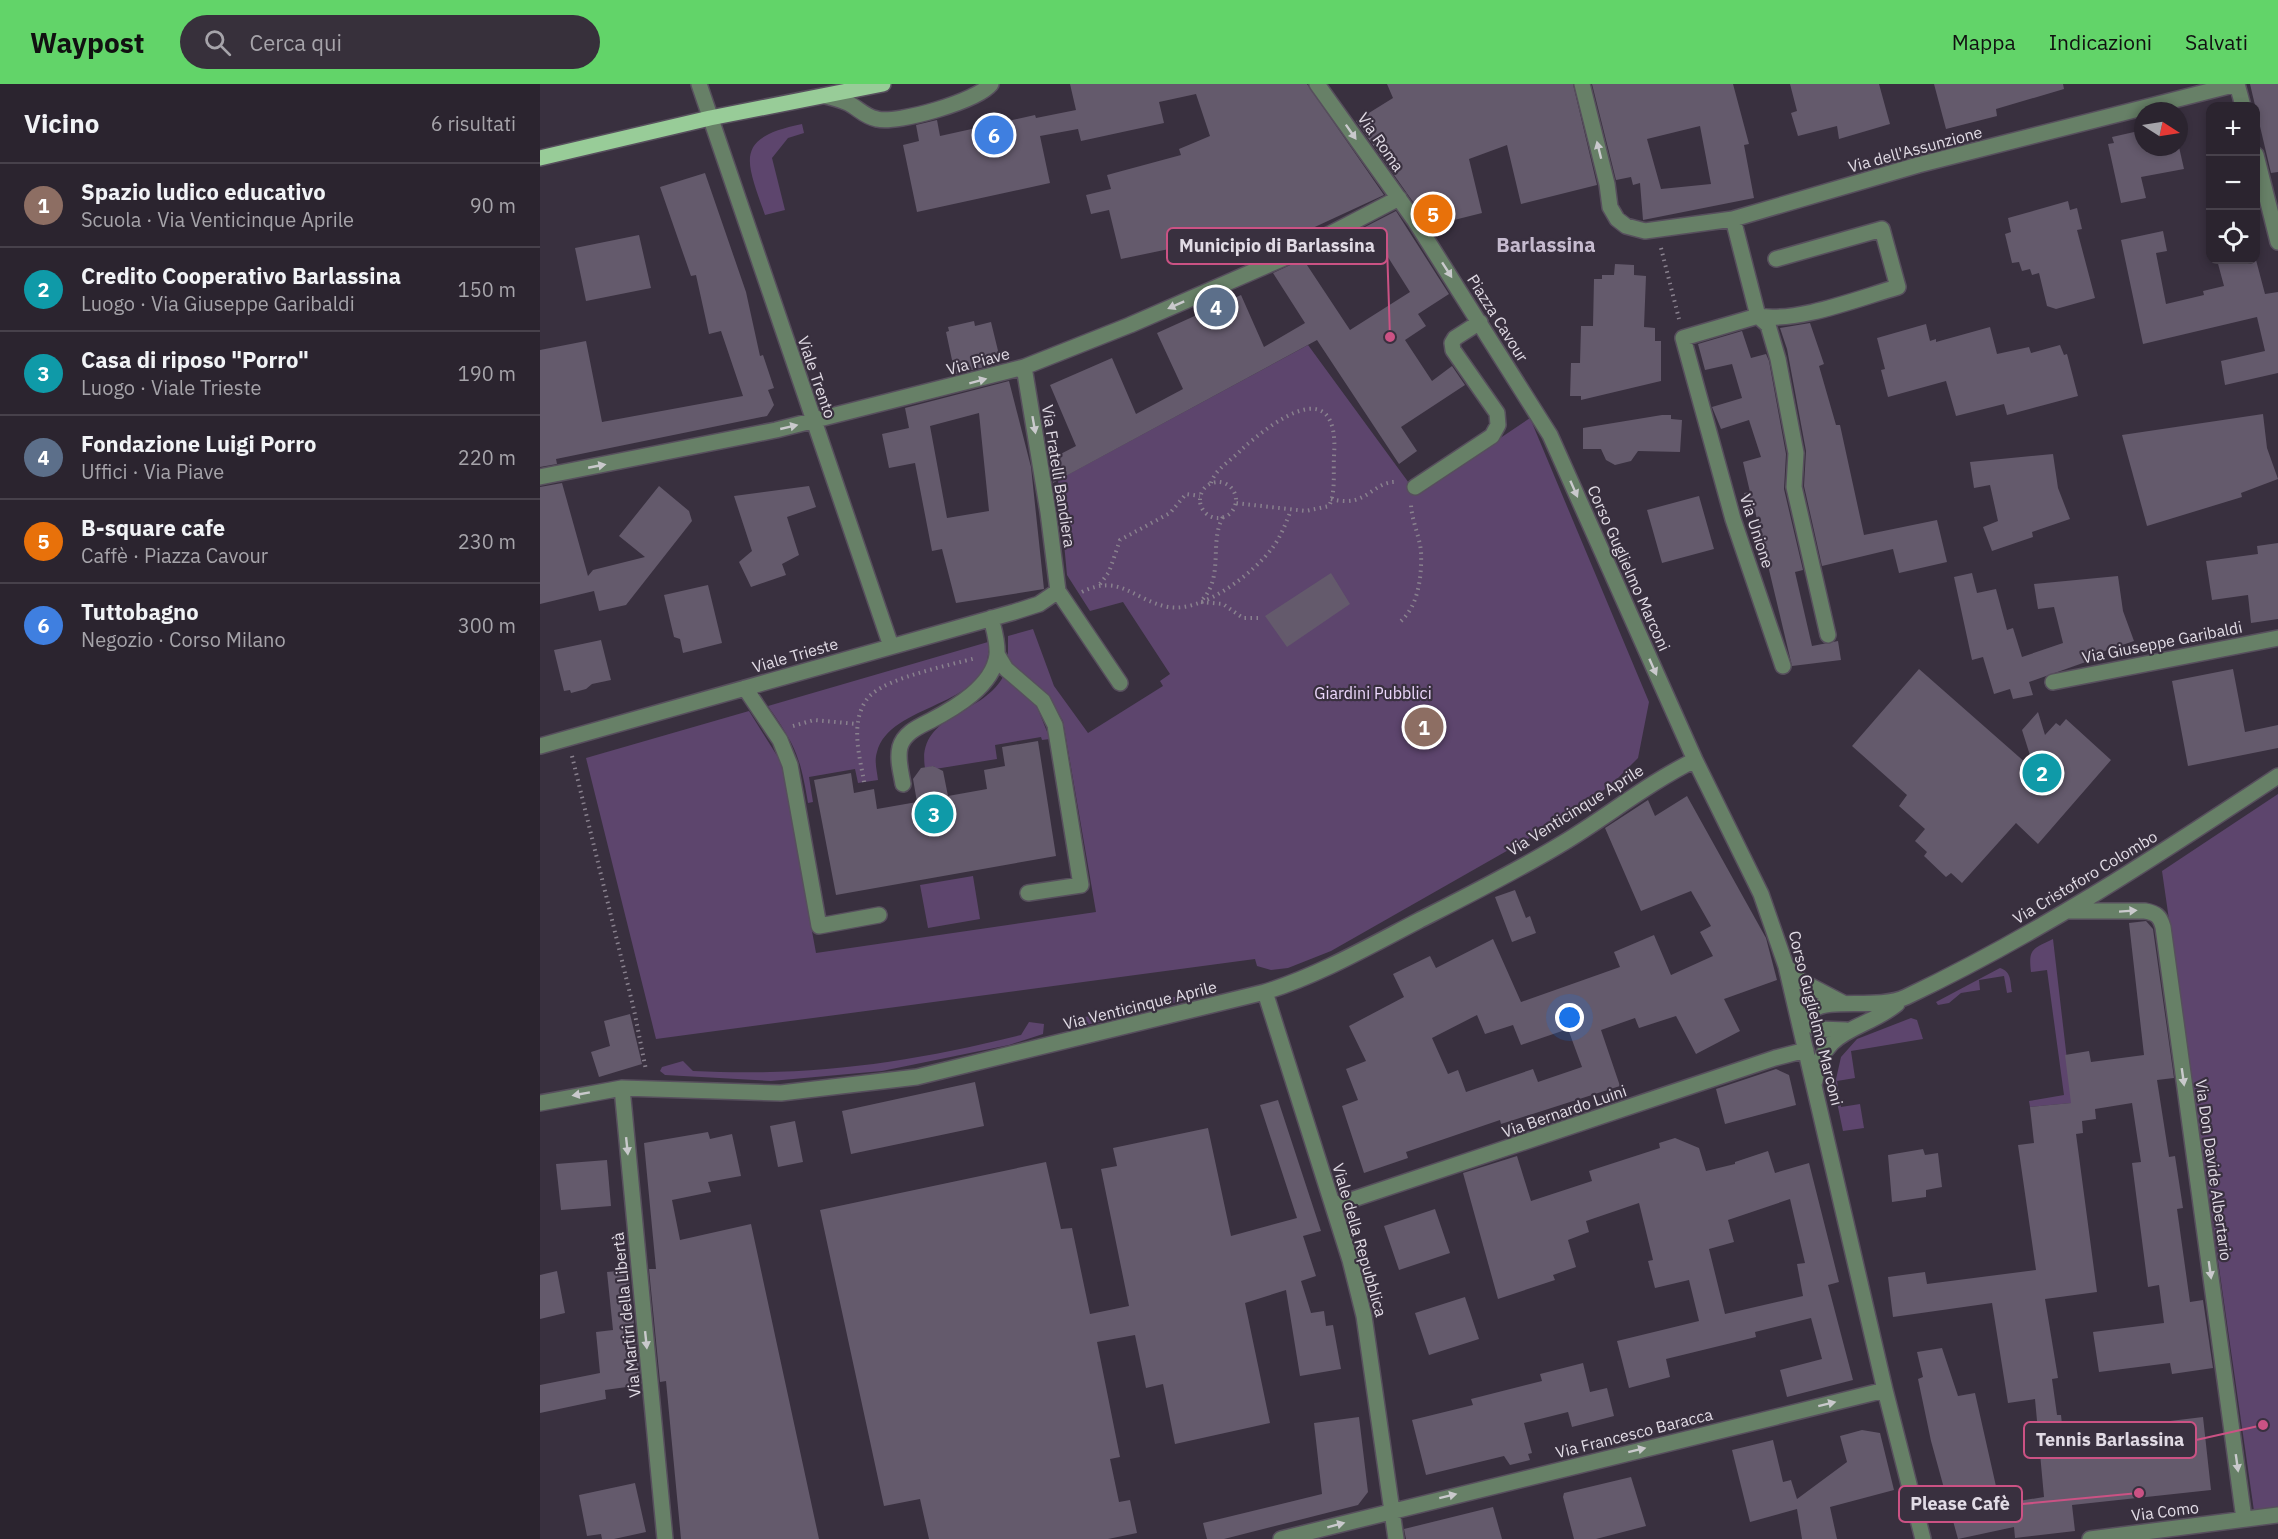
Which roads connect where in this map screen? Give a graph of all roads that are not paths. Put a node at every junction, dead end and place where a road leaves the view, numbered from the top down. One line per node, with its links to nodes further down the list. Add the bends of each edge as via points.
1 (699, 84): 9 (street, Viale Trento)
2 (883, 84): 7 (main road)
3 (991, 84): 7 (street, via 959,103 886,120 866,116 848,103)
4 (1317, 84): 12 (street, Via Roma, one-way to 12)
5 (1582, 84): 13 (street, Via dell'Assunzione, one-way to 5, via 1645,231 1617,219 1610,207)
6 (2237, 84): 8 (street); 13 (street, Via dell'Assunzione, via 1918,165)
7 (825, 96): 9 (main road)
8 (2242, 102)
9 (710, 118): 11 (main road); 20 (street, Viale Trento)
10 (2256, 156): 15 (street)
11 (540, 158)
12 (1399, 198): 14 (street, Via Roma); 19 (street, Via Piave, one-way to 19, via 1284,258)
13 (1732, 219): 17 (street)
14 (1415, 221): 18 (street, Piazza Cavour, one-way to 18)
15 (2278, 242)
16 (1776, 259): 17 (street, via 1882,229 1898,287 1792,316)
17 (1758, 316): 26 (street, via 1768,325 1778,359 1796,453 1794,488); 30 (street, Via Unione, via 1683,338 1733,519)
18 (1480, 322): 21 (street, Piazza Cavour); 23 (street, via 1455,338 1453,350 1497,413 1498,425 1492,436)
19 (1024, 367): 20 (street, Via Piave, one-way to 19); 24 (street, Via Fratelli Bandiera, one-way to 24)
20 (813, 422): 22 (street, Via Piave, one-way to 20); 28 (street, Viale Trento)
21 (1550, 435): 35 (street, Corso Guglielmo Marconi, one-way to 35)
22 (540, 477)
23 (1415, 487)
24 (1058, 591): 25 (street, Viale Trieste, via 1039,604); 32 (street)
25 (992, 618): 28 (street, Viale Trieste); 29 (street)
26 (1828, 635)
27 (2278, 638): 31 (street, Via Giuseppe Garibaldi)
28 (891, 646): 33 (street, Viale Trieste)
29 (997, 652): 37 (street, via 988,676 975,691 956,707 904,737 899,761); 38 (street, via 1006,669 1043,701 1055,725 1081,885)
30 (1783, 666)
31 (2052, 682)
32 (1120, 683)
33 (744, 688): 34 (street, Viale Trieste); 40 (street, via 778,736 790,765 819,926)
34 (540, 746)
35 (1695, 760): 41 (street, Corso Guglielmo Marconi, via 1761,894); 42 (street, Via Venticinque Aprile, via 1663,776 1564,843 1513,871 1335,965)
36 (2278, 776): 39 (street, Via Cristoforo Colombo)
37 (903, 784)
38 (1028, 893)
39 (2070, 911): 43 (street, Via Cristoforo Colombo); 55 (street, Via Don Davide Albertario, one-way to 55, via 2145,910 2154,912 2163,927)
40 (879, 915)
41 (1786, 966): 44 (street, Via Cristoforo Colombo, via 1801,981); 45 (street, Corso Guglielmo Marconi)
42 (1265, 993): 49 (street, Via Venticinque Aprile, via 917,1077 781,1093); 51 (street, Viale della Repubblica)
43 (1904, 998): 44 (street, Via Cristoforo Colombo, via 1874,1006); 46 (street, Via Cristoforo Colombo)
44 (1847, 1004): 45 (street, Via Cristoforo Colombo, via 1820,1006)
45 (1802, 1023): 46 (street, Via Cristoforo Colombo, via 1829,1031); 47 (street, Corso Guglielmo Marconi)
46 (1849, 1030): 48 (street, Via Cristoforo Colombo, via 1829,1043 1821,1055)
47 (1806, 1050): 48 (street, Corso Guglielmo Marconi); 51 (street, Via Bernardo Luini)
48 (1814, 1085): 52 (street, Corso Guglielmo Marconi)
49 (622, 1088): 50 (street, Via Venticinque Aprile, one-way to 50); 56 (street, Via Martiri della Libertà, one-way to 56)
50 (540, 1103)
51 (1333, 1206): 53 (street, Viale della Repubblica, via 1364,1316)
52 (1885, 1390): 53 (street, Via Francesco Baracca, one-way to 52); 59 (street, Corso Guglielmo Marconi)
53 (1391, 1510): 57 (street, Via Francesco Baracca, one-way to 53); 58 (street, Viale della Repubblica)
54 (2278, 1515): 55 (street, Via Como)
55 (2244, 1519): 60 (street, Via Como)
56 (665, 1539)
57 (1281, 1539)
58 (1396, 1539)
59 (1923, 1539)
60 (2090, 1539)

